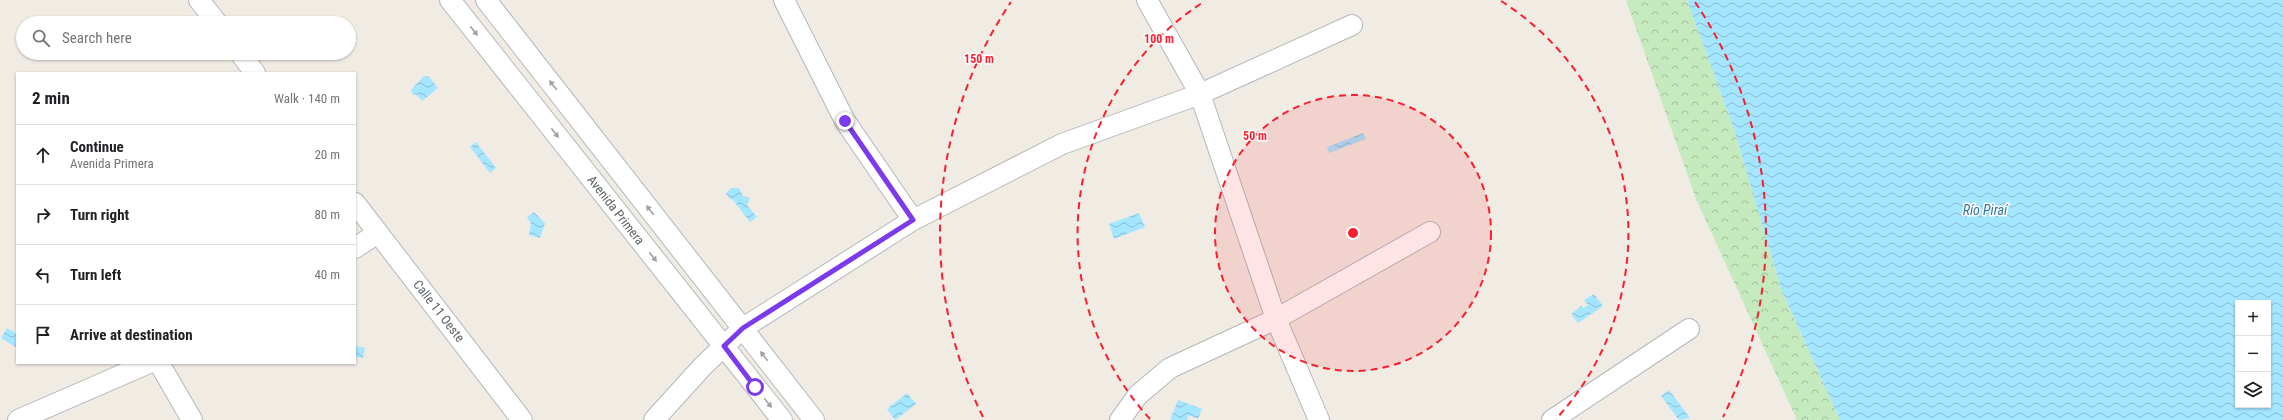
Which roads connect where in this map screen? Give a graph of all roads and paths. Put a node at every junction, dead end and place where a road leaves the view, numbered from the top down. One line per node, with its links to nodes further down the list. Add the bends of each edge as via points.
1 (199, 0): 6 (street)
2 (450, 0): 19 (street, Avenida Primera, one-way to 19)
3 (486, 0): 17 (street, Avenida Primera, one-way to 3)
4 (784, 0): 12 (street, via 845,121)
5 (1147, 0): 10 (street)
6 (212, 16)
7 (1352, 25): 10 (street)
8 (245, 60): 9 (street)
9 (254, 72)
10 (1200, 94): 12 (street, via 1062,144); 16 (street)
11 (356, 204): 14 (street, Calle 11 Oeste)
12 (913, 220): 17 (street)
13 (1430, 232): 16 (street)
14 (378, 233): 15 (street); 24 (street, Calle 11 Oeste)
15 (356, 247)
16 (1276, 319): 28 (street, via 1170,368 1138,395); 29 (street)
17 (743, 328): 19 (street); 27 (street, Avenida Primera, one-way to 17)
18 (1689, 329): 30 (street)
19 (724, 346): 25 (street); 26 (street, Avenida Primera, one-way to 26)
20 (147, 364): 22 (street)
21 (160, 364): 23 (street)
22 (18, 420)
23 (192, 420)
24 (522, 420)
25 (654, 420)
26 (782, 420)
27 (814, 420)
28 (1120, 420)
29 (1319, 420)
30 (1552, 420)

